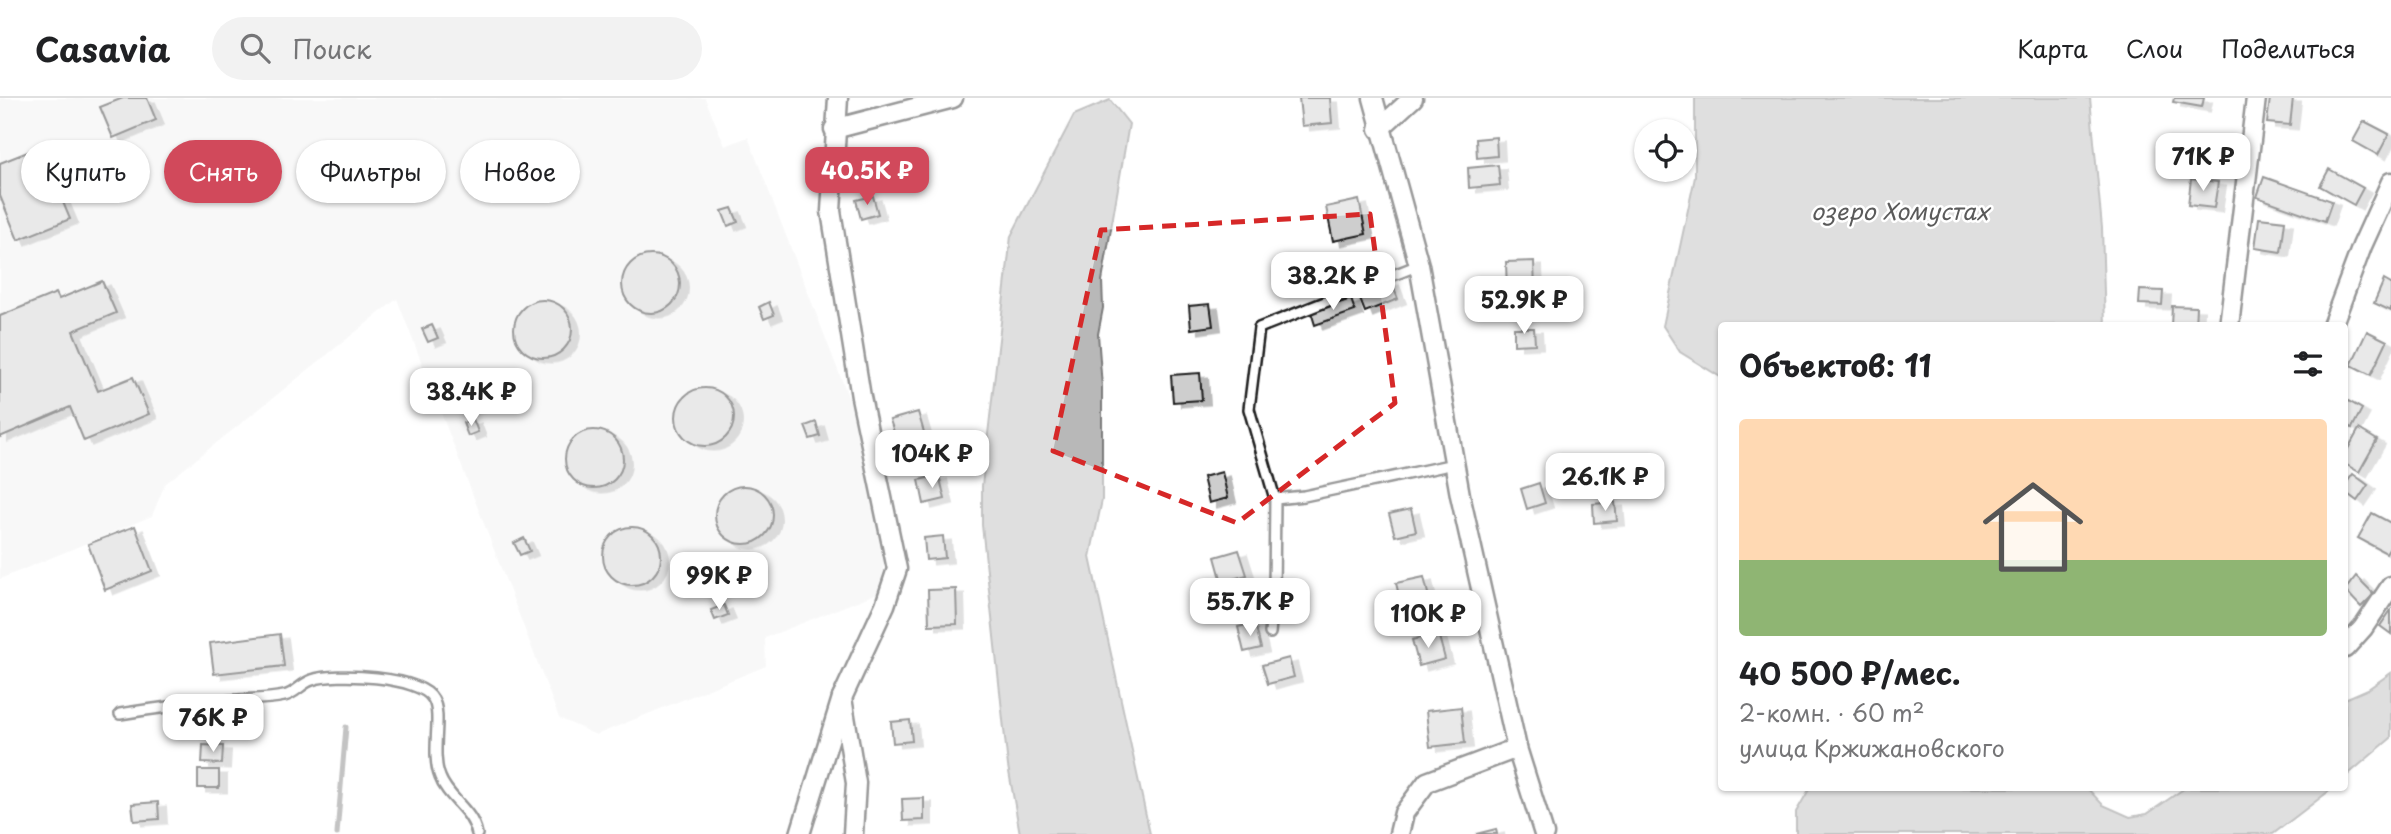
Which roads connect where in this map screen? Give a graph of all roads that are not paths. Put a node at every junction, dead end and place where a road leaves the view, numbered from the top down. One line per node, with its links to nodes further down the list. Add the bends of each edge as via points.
1 (838, 98): 6 (street)
2 (953, 98): 6 (street)
3 (1373, 98): 7 (street)
4 (1413, 98): 7 (street)
5 (2256, 98): 10 (street)
6 (834, 129): 17 (street, via 834,232 861,397 897,569)
7 (1379, 129): 9 (street)
8 (2391, 182): 11 (street)
9 (1419, 265): 12 (street); 13 (lane, via 1259,328 1249,409)
10 (2229, 322)
11 (2334, 322)
12 (1454, 464): 13 (lane); 19 (street)
13 (1275, 499): 15 (lane)
14 (2391, 586): 16 (street)
15 (1269, 633)
16 (2348, 645)
17 (842, 698): 21 (street); 22 (street, via 856,783)
18 (120, 714): 20 (lane, via 287,696 311,680 340,675 408,683 433,698 433,761 442,782 468,812)
19 (1517, 748): 23 (street, via 1427,782 1404,813); 24 (street)
20 (477, 834)
21 (800, 834)
22 (853, 834)
23 (1399, 834)
24 (1544, 834)

